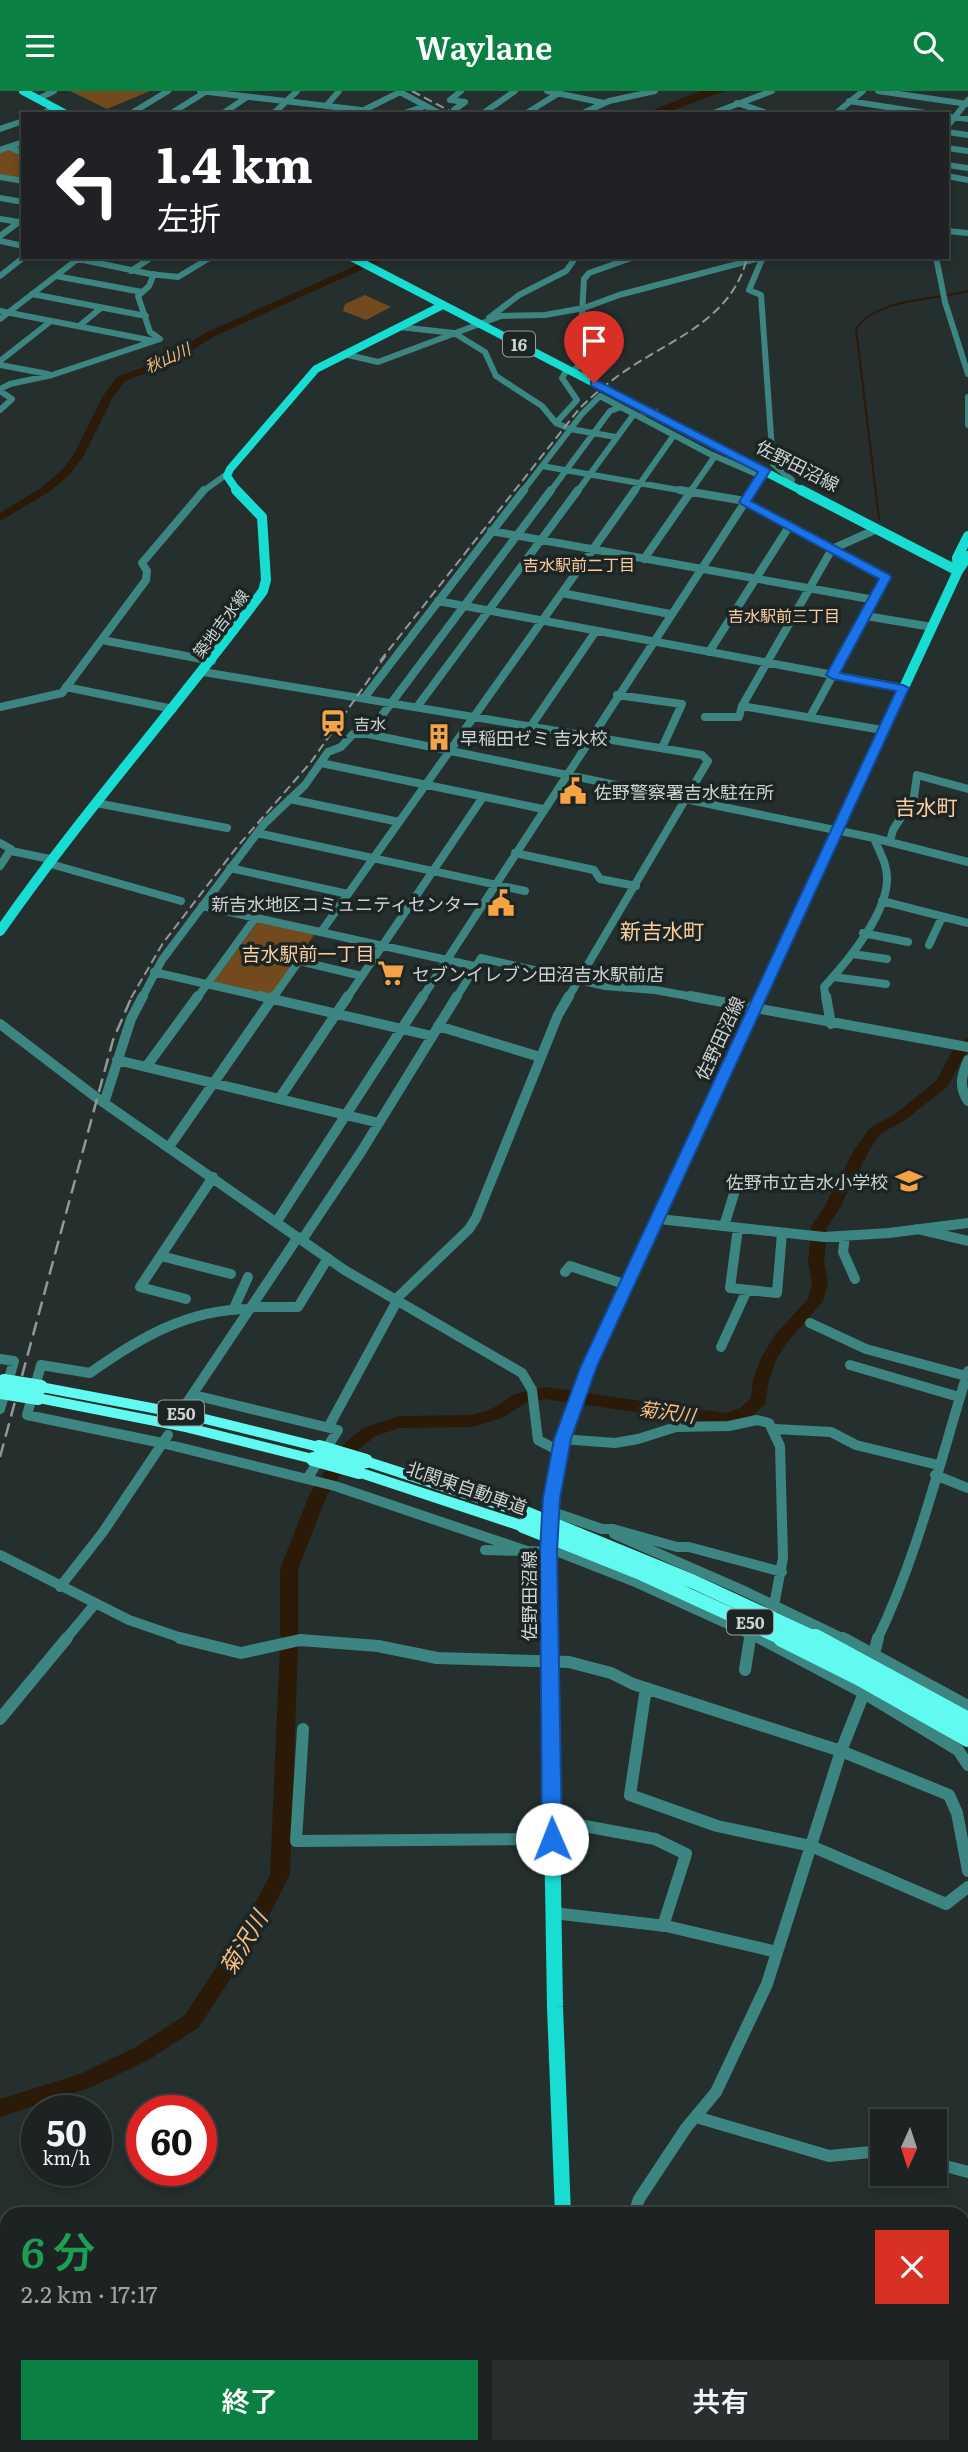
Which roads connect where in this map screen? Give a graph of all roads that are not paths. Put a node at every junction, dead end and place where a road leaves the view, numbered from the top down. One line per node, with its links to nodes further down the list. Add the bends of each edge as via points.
1 (23, 91): 23 (main road)
2 (54, 91): 23 (street)
3 (168, 91): 34 (street)
4 (200, 91): 5 (street)
5 (207, 91): 22 (street); 35 (street)
6 (297, 91): 24 (street)
7 (339, 91): 29 (street)
8 (401, 91): 20 (street); 30 (street)
9 (461, 91): 41 (street, via 450,100 465,102 454,110)
10 (507, 91): 42 (street)
11 (515, 91): 43 (street)
12 (522, 91): 44 (street)
13 (547, 91): 19 (street)
14 (625, 91): 21 (street)
15 (655, 91): 21 (street)
16 (772, 91): 28 (street)
17 (863, 91): 25 (street)
18 (878, 91): 26 (street)
19 (561, 92): 27 (street); 45 (street)
20 (387, 93): 38 (street)
21 (640, 94): 27 (street)
22 (247, 97): 24 (street); 36 (street)
23 (38, 99): 31 (main road)
24 (288, 101): 29 (street); 37 (street)
25 (849, 101): 49 (street); 50 (street)
26 (967, 102): 51 (street)
27 (604, 103): 46 (street)
28 (737, 103): 47 (street); 48 (street)
29 (326, 106): 38 (street)
30 (425, 106): 39 (street); 40 (street)
31 (55, 109): 32 (street); 33 (main road)
32 (47, 112)
33 (62, 112)
34 (133, 112)
35 (173, 112)
36 (225, 112)
37 (275, 112)
38 (359, 112)
39 (408, 112)
40 (436, 112)
41 (459, 112)
42 (477, 112)
43 (485, 112)
44 (492, 112)
45 (528, 112)
46 (585, 112)
47 (716, 112)
48 (764, 112)
49 (837, 112)
50 (919, 112)
51 (950, 116): 52 (street)
52 (968, 119)
53 (21, 122): 54 (street)
54 (0, 129)
55 (949, 130): 56 (street)
56 (968, 135)
57 (21, 143): 58 (street)
58 (9, 147): 60 (street); 61 (street)
59 (949, 148): 62 (street)
60 (0, 150)
61 (21, 152)
62 (968, 152)
63 (949, 165): 64 (street)
64 (968, 168)
65 (949, 176): 67 (street)
66 (0, 177): 68 (street)
67 (968, 180)
68 (21, 181)
69 (0, 198): 70 (street)
70 (21, 202)
71 (0, 219): 72 (street)
72 (21, 221): 75 (street)
73 (949, 231): 74 (street)
74 (968, 233)
75 (0, 239): 76 (street)
76 (21, 245)
77 (21, 259): 90 (street)
78 (74, 259): 91 (street)
79 (79, 259): 88 (street)
80 (149, 259): 88 (street)
81 (208, 259): 89 (street, via 179,277)
82 (355, 259): 94 (main road, 佐野田沼線 / 16)
83 (575, 259): 101 (street, via 566,271 519,295)
84 (629, 259): 96 (street, via 587,275)
85 (756, 259): 96 (street)
86 (763, 259): 133 (street, via 749,290 761,295 773,464 792,480)
87 (936, 259): 106 (street)
88 (131, 271): 89 (street)
89 (154, 275): 92 (street)
90 (0, 276)
91 (55, 276): 92 (street); 93 (street)
92 (142, 292): 98 (street, via 139,303)
93 (32, 294): 95 (street); 97 (street)
94 (443, 305): 101 (main road, 佐野田沼線 / 16); 103 (main road)
95 (101, 308): 98 (street); 102 (street)
96 (584, 308): 101 (street); 110 (street)
97 (4, 312): 99 (street); 100 (street)
98 (146, 316): 107 (street, via 150,332 160,339)
99 (0, 319)
100 (51, 321): 102 (street); 109 (street)
101 (482, 322): 104 (street); 114 (main road, 佐野田沼線 / 16, bridge)
102 (79, 326): 107 (street)
103 (399, 327): 104 (street); 108 (main road)
104 (454, 334): 108 (street, via 378,362); 120 (street, via 481,347 496,376 542,406)
105 (968, 335): 106 (street)
106 (958, 337): 112 (street)
107 (154, 341): 113 (street)
108 (344, 354): 129 (main road, via 312,373)
109 (0, 363): 113 (street)
110 (576, 368)
111 (565, 373): 120 (street, via 562,378 577,400)
112 (968, 374)
113 (52, 376): 115 (street)
114 (605, 389): 131 (main road, 佐野田沼線 / 16)
115 (0, 390): 118 (street, via 12,399)
116 (968, 397): 121 (street)
117 (621, 407): 119 (street); 122 (street, via 600,396); 123 (street, via 610,411)
118 (0, 409)
119 (637, 415): 124 (street); 125 (street)
120 (556, 423): 122 (street)
121 (968, 425)
122 (570, 429): 123 (street); 127 (street)
123 (593, 433): 125 (street); 128 (street)
124 (674, 435): 126 (street); 132 (street)
125 (616, 437): 130 (street)
126 (715, 456): 131 (street); 134 (street)
127 (542, 466): 128 (street); 138 (street)
128 (565, 470): 130 (street); 139 (street)
129 (227, 474): 160 (street, via 199,496 142,563 146,580); 163 (main road, 築地吉水線, via 261,517 266,584)
130 (589, 474): 132 (street); 141 (street)
131 (763, 474): 133 (main road, 佐野田沼線 / 16); 135 (street)
132 (640, 483): 134 (street); 143 (street)
133 (788, 484): 137 (main road, 佐野田沼線 / 16)
134 (690, 492): 135 (street); 145 (street)
135 (745, 502): 136 (street); 146 (street)
136 (790, 526): 142 (street); 148 (street)
137 (877, 529): 142 (street); 147 (main road, 佐野田沼線 / 16)
138 (491, 531): 139 (street); 152 (street)
139 (516, 536): 141 (street); 153 (street)
140 (968, 536): 147 (main road, via 957,558)
141 (540, 540): 143 (street); 154 (street)
142 (832, 549): 149 (street); 151 (street, via 886,578)
143 (592, 550): 145 (street); 150 (street)
144 (968, 556): 147 (main road)
145 (644, 559): 146 (street)
146 (699, 569): 148 (street); 155 (street)
147 (963, 574): 158 (main road, 佐野田沼線)
148 (757, 579): 149 (street); 162 (street)
149 (811, 589): 151 (street); 164 (street)
150 (562, 593): 155 (street); 157 (street)
151 (874, 600): 156 (street)
152 (438, 601): 153 (street); 170 (street)
153 (463, 605): 154 (street); 171 (street)
154 (487, 610): 157 (street); 174 (street)
155 (670, 614): 161 (street)
156 (866, 616): 158 (street); 166 (street)
157 (542, 620): 159 (street); 176 (street)
158 (932, 627): 168 (main road, 佐野田沼線)
159 (596, 631): 161 (street); 179 (street)
160 (102, 640): 163 (street); 167 (street)
161 (652, 641): 162 (street); 169 (street)
162 (709, 652): 164 (street)
163 (212, 661): 165 (main road, 築地吉水線)
164 (767, 663): 166 (street); 172 (street)
165 (204, 672): 170 (street); 175 (main road, 築地吉水線)
166 (833, 675): 168 (street); 178 (street)
167 (66, 687): 173 (street, via 47,698); 175 (street)
168 (903, 688): 180 (main road, 佐野田沼線)
169 (617, 695): 182 (street); 183 (street, via 682,704)
170 (364, 698): 171 (street)
171 (390, 702): 174 (street); 181 (street)
172 (742, 706): 177 (street, via 739,717); 178 (street)
173 (0, 707)
174 (417, 707): 176 (street)
175 (173, 709): 192 (main road, 築地吉水線)
176 (474, 716): 179 (street); 184 (street)
177 (705, 717)
178 (810, 717): 180 (street)
179 (531, 726): 182 (street)
180 (882, 730): 196 (main road, 佐野田沼線)
181 (368, 734): 184 (street); 185 (street, via 350,735)
182 (591, 736): 183 (street); 186 (street)
183 (662, 748): 191 (street, via 702,755 708,761)
184 (449, 750): 186 (street); 187 (street)
185 (321, 763): 187 (street); 190 (street)
186 (566, 774): 191 (street); 193 (street)
187 (425, 785): 189 (street); 194 (street)
188 (968, 789): 199 (street, via 917,775 914,797)
189 (483, 797): 193 (street); 208 (street)
190 (290, 799): 194 (street); 197 (street)
191 (687, 800): 196 (street); 210 (street)
192 (96, 803): 195 (street); 204 (main road, 築地吉水線)
193 (543, 809): 202 (street)
194 (399, 822): 203 (street)
195 (227, 828)
196 (836, 830): 198 (street); 236 (main road, 佐野田沼線)
197 (257, 834): 203 (street); 207 (street)
198 (874, 838): 199 (street); 214 (street, via 886,871)
199 (890, 841): 205 (street)
200 (0, 843): 201 (street)
201 (11, 851): 204 (street); 206 (street)
202 (515, 853): 209 (street); 210 (street, via 594,870 600,879)
203 (373, 858): 208 (street); 212 (street)
204 (49, 861): 213 (street); 219 (main road, 築地吉水線)
205 (968, 862)
206 (0, 866)
207 (230, 868): 212 (street); 215 (street)
208 (433, 871): 209 (street); 223 (street)
209 (494, 884): 211 (street); 226 (street)
210 (636, 886): 232 (street)
211 (525, 891)
212 (348, 894): 220 (street)
213 (181, 901)
214 (882, 901): 216 (street); 221 (street)
215 (202, 906): 217 (street); 229 (street)
216 (942, 917): 218 (street); 224 (street)
217 (256, 918): 220 (street); 233 (street)
218 (968, 923)
219 (0, 931)
220 (321, 932): 223 (street)
221 (863, 933): 222 (street); 225 (street)
222 (908, 942)
223 (383, 945): 226 (street); 230 (street)
224 (929, 945)
225 (853, 954): 227 (street); 231 (street)
226 (446, 959): 228 (street); 241 (street)
227 (887, 960)
228 (474, 965): 232 (street, via 481,958); 240 (street)
229 (155, 972): 233 (street); 246 (street)
230 (362, 976): 235 (street, via 299,961); 237 (street)
231 (834, 977): 234 (street); 239 (street, via 824,987)
232 (580, 981): 236 (street); 245 (street)
233 (208, 984): 235 (street); 248 (street)
234 (886, 984)
235 (272, 999): 237 (street); 249 (street)
236 (755, 1009): 239 (street); 258 (main road, 佐野田沼線)
237 (336, 1014): 241 (street); 250 (street)
238 (0, 1024): 252 (street)
239 (831, 1024): 244 (street)
240 (438, 1026): 242 (street); 245 (street)
241 (401, 1028): 242 (street); 253 (street)
242 (432, 1036): 254 (street)
243 (968, 1037): 244 (street)
244 (964, 1047)
245 (540, 1056): 277 (street, via 476,1218)
246 (117, 1060): 248 (street); 252 (street)
247 (968, 1061): 251 (street, via 960,1089)
248 (146, 1067): 249 (street)
249 (212, 1083): 250 (street); 255 (street)
250 (279, 1099): 253 (street)
251 (968, 1101)
252 (104, 1103): 255 (street)
253 (346, 1115): 254 (street); 259 (street)
254 (379, 1122): 266 (street)
255 (169, 1147): 256 (street)
256 (213, 1177): 259 (street); 268 (street)
257 (737, 1184): 261 (street)
258 (659, 1219): 261 (street); 274 (main road, 佐野田沼線)
259 (277, 1221): 266 (street)
260 (968, 1223): 263 (street)
261 (724, 1227): 262 (street)
262 (738, 1228): 264 (street); 275 (street, via 730,1288)
263 (912, 1228): 265 (street); 267 (street)
264 (782, 1233): 265 (street); 275 (street, via 776,1293)
265 (845, 1236): 273 (street, via 844,1252)
266 (300, 1238): 269 (street); 279 (street)
267 (968, 1241)
268 (161, 1256): 271 (street); 276 (street, via 140,1287)
269 (328, 1258): 277 (street); 279 (street, via 298,1307)
270 (565, 1272): 274 (street, via 570,1266)
271 (231, 1274)
272 (248, 1277): 278 (street)
273 (855, 1279)
274 (627, 1285): 293 (main road, 佐野田沼線, via 589,1366)
275 (747, 1290): 281 (street)
276 (186, 1299)
277 (396, 1300): 290 (street); 293 (street, via 522,1373 532,1390 538,1440)
278 (234, 1308): 279 (street); 292 (street, via 193,1314 90,1373 41,1365 27,1415)
279 (251, 1308): 286 (street)
280 (810, 1323): 284 (street, via 866,1349)
281 (721, 1346)
282 (0, 1359): 289 (street, via 14,1361)
283 (850, 1365): 287 (street)
284 (967, 1373): 287 (street)
285 (1, 1386): 298 (highway, 北関東自動車道 / E50, bridge, via 316,1453)
286 (194, 1395): 288 (street); 290 (street)
287 (962, 1395): 294 (street)
288 (186, 1404)
289 (0, 1409)
290 (329, 1426): 295 (street, via 338,1430 337,1434)
291 (775, 1429): 293 (street, via 763,1420 691,1425 666,1428 632,1441); 294 (street, via 831,1432); 306 (street, via 780,1446)
292 (165, 1439): 295 (street); 307 (street, via 125,1502)
293 (561, 1445): 297 (main road, 佐野田沼線)
294 (937, 1470): 296 (street); 312 (street, via 896,1597)
295 (307, 1479): 301 (street)
296 (968, 1488)
297 (550, 1511): 299 (street); 302 (main road, 佐野田沼線)
298 (523, 1519): 319 (highway, 北関東自動車道 / E50, bridge, via 640,1558 755,1609); 321 (highway, 北関東自動車道 / E50, bridge, via 849,1671)
299 (614, 1532): 304 (street); 305 (street, via 610,1551); 306 (street)
300 (485, 1550): 301 (street)
301 (527, 1551): 302 (street)
302 (548, 1551): 305 (street); 313 (main road, 佐野田沼線)
303 (0, 1555): 307 (street)
304 (674, 1560): 308 (street); 310 (street)
305 (596, 1566): 308 (street)
306 (782, 1572): 310 (street)
307 (60, 1587): 309 (street)
308 (651, 1589): 311 (street)
309 (95, 1604): 313 (street, via 167,1635 241,1653 300,1640 379,1646 436,1658); 318 (street)
310 (773, 1605): 311 (street); 312 (street)
311 (751, 1634): 314 (street); 316 (street)
312 (872, 1654): 316 (street); 317 (street)
313 (549, 1662): 315 (street, via 593,1668); 324 (main road, 佐野田沼線)
314 (745, 1670)
315 (646, 1688): 322 (street); 326 (street, via 629,1795 717,1826)
316 (864, 1692): 321 (street); 322 (street)
317 (968, 1706)
318 (0, 1719)
319 (968, 1721)
320 (303, 1729): 325 (street, via 296,1841)
321 (963, 1744): 323 (street)
322 (841, 1751): 326 (street); 327 (street, via 949,1795 959,1811)
323 (968, 1765)
324 (552, 1820): 325 (main road, 佐野田沼線); 330 (street, via 655,1839 685,1854)
325 (552, 1839): 329 (main road, 佐野田沼線)
326 (811, 1846): 328 (street, via 946,1904); 331 (street)
327 (968, 1871)
328 (968, 1887)
329 (553, 1913): 330 (street); 336 (main road, 佐野田沼線)
330 (663, 1926): 331 (street)
331 (777, 1952): 332 (street, via 730,2064)
332 (696, 2117): 333 (street, via 829,2157); 337 (street)
333 (870, 2149)
334 (947, 2167): 335 (street)
335 (968, 2172)
336 (563, 2207)
337 (636, 2207)

